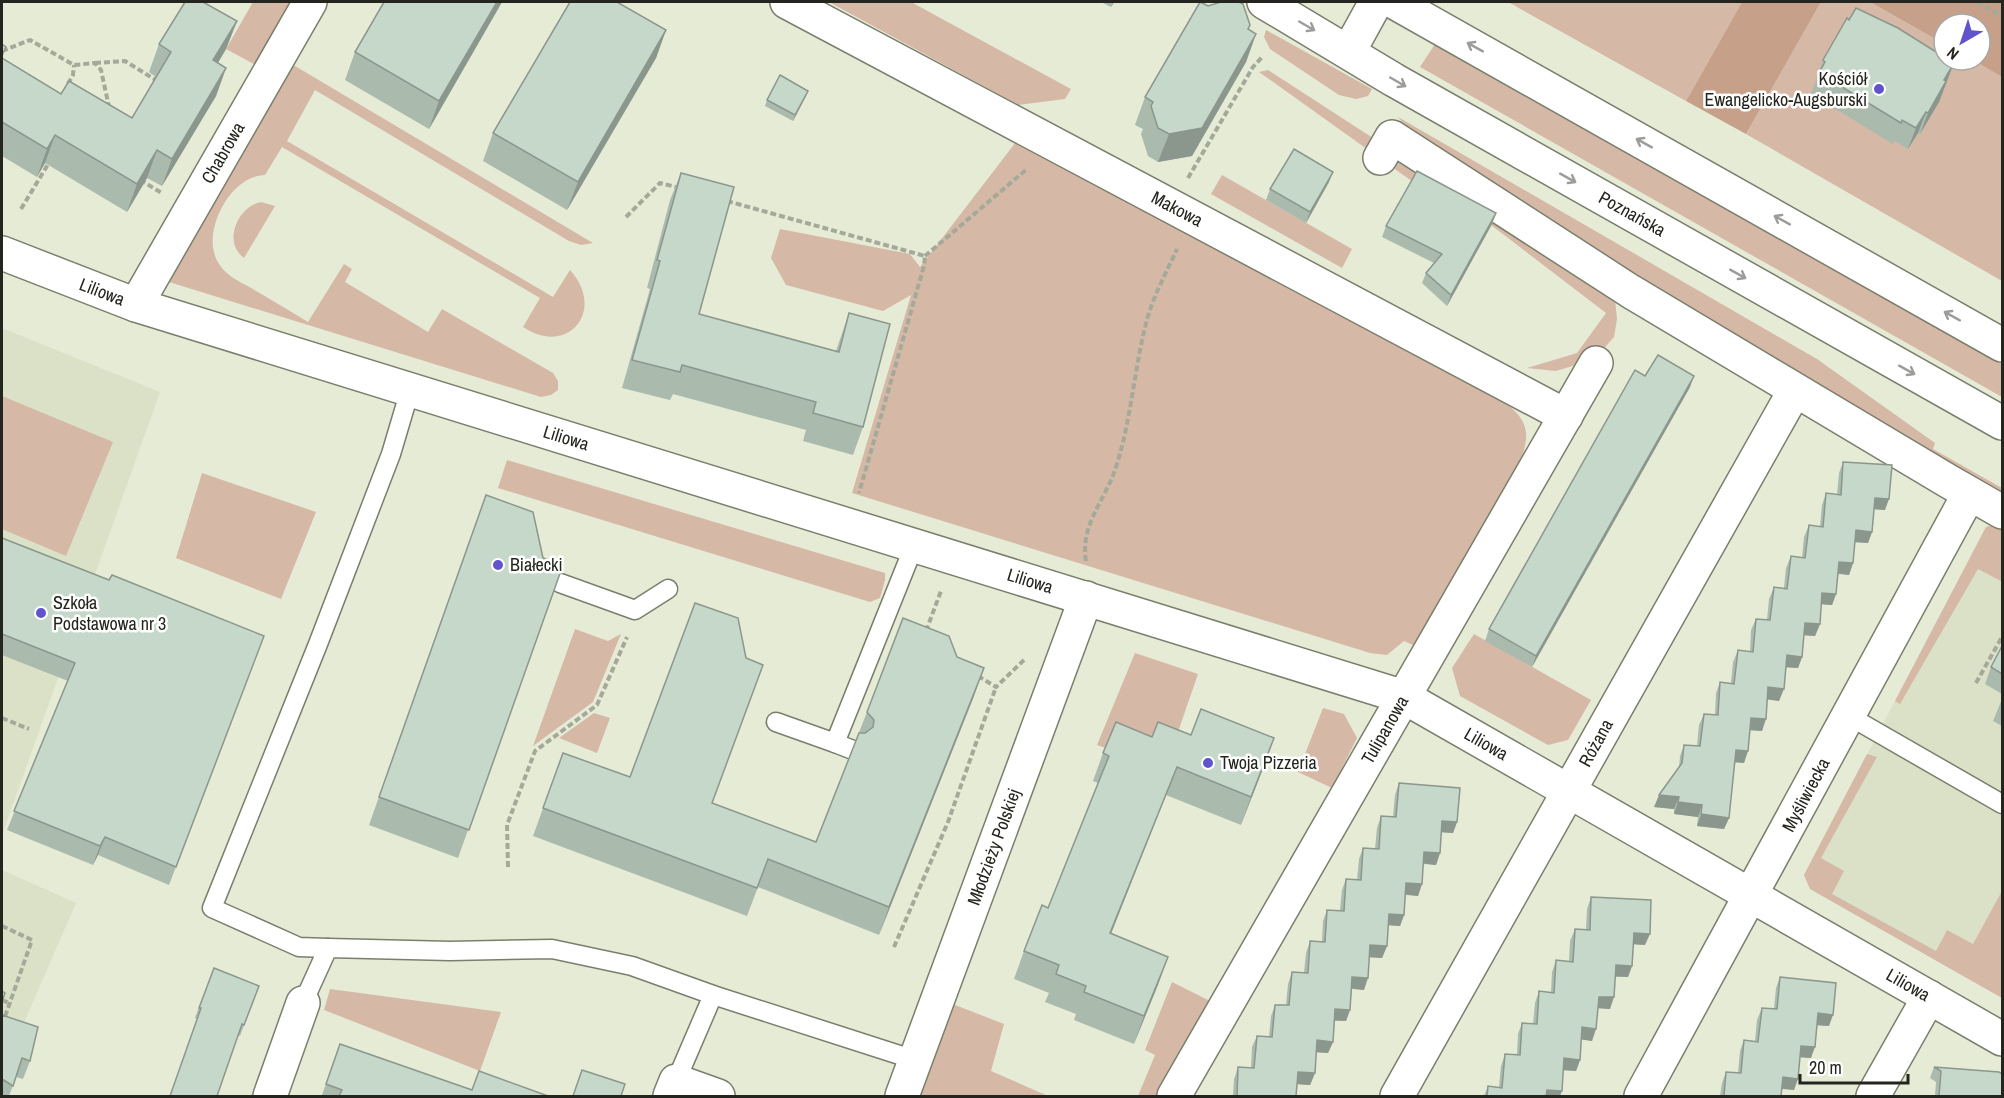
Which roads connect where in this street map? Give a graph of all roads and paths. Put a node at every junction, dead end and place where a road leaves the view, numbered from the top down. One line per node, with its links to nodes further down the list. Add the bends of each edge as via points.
1 (310, 2): 26 (street, Chabrowa)
2 (787, 2): 16 (street, Makowa)
3 (1264, 2): 9 (street, Poznańska, one-way to 9)
4 (1376, 2): 9 (street)
5 (1394, 2): 27 (street, one-way to 5)
6 (1977, 2): 7 (path)
7 (2002, 16)
8 (2, 51): 12 (path, via 30,40)
9 (1349, 51): 32 (street, Poznańska, one-way to 32)
10 (1263, 56): 22 (path, via 1252,67)
11 (95, 63): 12 (path); 13 (path, via 125,61); 15 (path, via 101,70)
12 (74, 65): 14 (path)
13 (161, 83)
14 (63, 93)
15 (110, 112)
16 (1056, 144): 22 (street, Makowa); 25 (path)
17 (54, 155): 21 (path)
18 (1380, 158): 30 (street, via 1392,138 1630,291)
19 (683, 189): 23 (path, via 660,183)
20 (717, 198): 25 (path)
21 (21, 209)
22 (1181, 211): 31 (street, Makowa); 37 (path, via 1149,314 1115,470 1085,535)
23 (626, 217)
24 (2, 253): 26 (street, Liliowa)
25 (925, 255): 34 (path)
26 (136, 305): 29 (street, Liliowa)
27 (2002, 345)
28 (1596, 363): 31 (street, Tulipanowa)
29 (410, 390): 36 (street, Liliowa); 62 (lane, via 391,454 212,909 299,947)
30 (1796, 390): 33 (street); 56 (street, Różana)
31 (1566, 416): 49 (street, Tulipanowa)
32 (2002, 423)
33 (1969, 494): 35 (street); 50 (street, Myśliwiecka)
34 (856, 502)
35 (2002, 512)
36 (914, 546): 41 (street, Liliowa); 54 (lane)
37 (1086, 563)
38 (560, 583): 42 (lane)
39 (943, 587): 44 (path)
40 (668, 589): 42 (lane)
41 (1086, 598): 49 (street, Liliowa); 70 (street, Młodzieży Polskiej)
42 (635, 610): 58 (path, via 597,705 535,751 507,825)
43 (2002, 637): 47 (path)
44 (924, 638)
45 (1031, 650): 48 (path)
46 (972, 672): 48 (path)
47 (1976, 683)
48 (996, 687): 61 (path, via 948,822)
49 (1404, 698): 56 (street, Liliowa); 75 (street, Tulipanowa)
50 (1849, 716): 57 (lane); 59 (street, Myśliwiecka)
51 (2, 718): 53 (path)
52 (776, 722): 54 (lane)
53 (29, 729)
54 (835, 743): 55 (lane)
55 (853, 750)
56 (1569, 792): 59 (street, Liliowa); 76 (street, Różana)
57 (2002, 804)
58 (508, 867)
59 (1751, 896): 64 (street, Liliowa); 77 (street, Myśliwiecka)
60 (2, 926): 66 (path, via 32,940)
61 (894, 947)
62 (328, 948): 63 (lane, via 552,950 632,966); 67 (lane)
63 (713, 995): 70 (lane); 71 (lane)
64 (1929, 997): 69 (street, Liliowa); 78 (street)
65 (2, 1000): 66 (path)
66 (11, 1004): 68 (path)
67 (303, 1004): 72 (street)
68 (2, 1025)
69 (2002, 1039)
70 (915, 1060): 74 (street, Młodzieży Polskiej)
71 (673, 1089): 73 (street)
72 (270, 1096)
73 (718, 1096)
74 (902, 1096)
75 (1174, 1096)
76 (1396, 1096)
77 (1641, 1096)
78 (1873, 1096)

